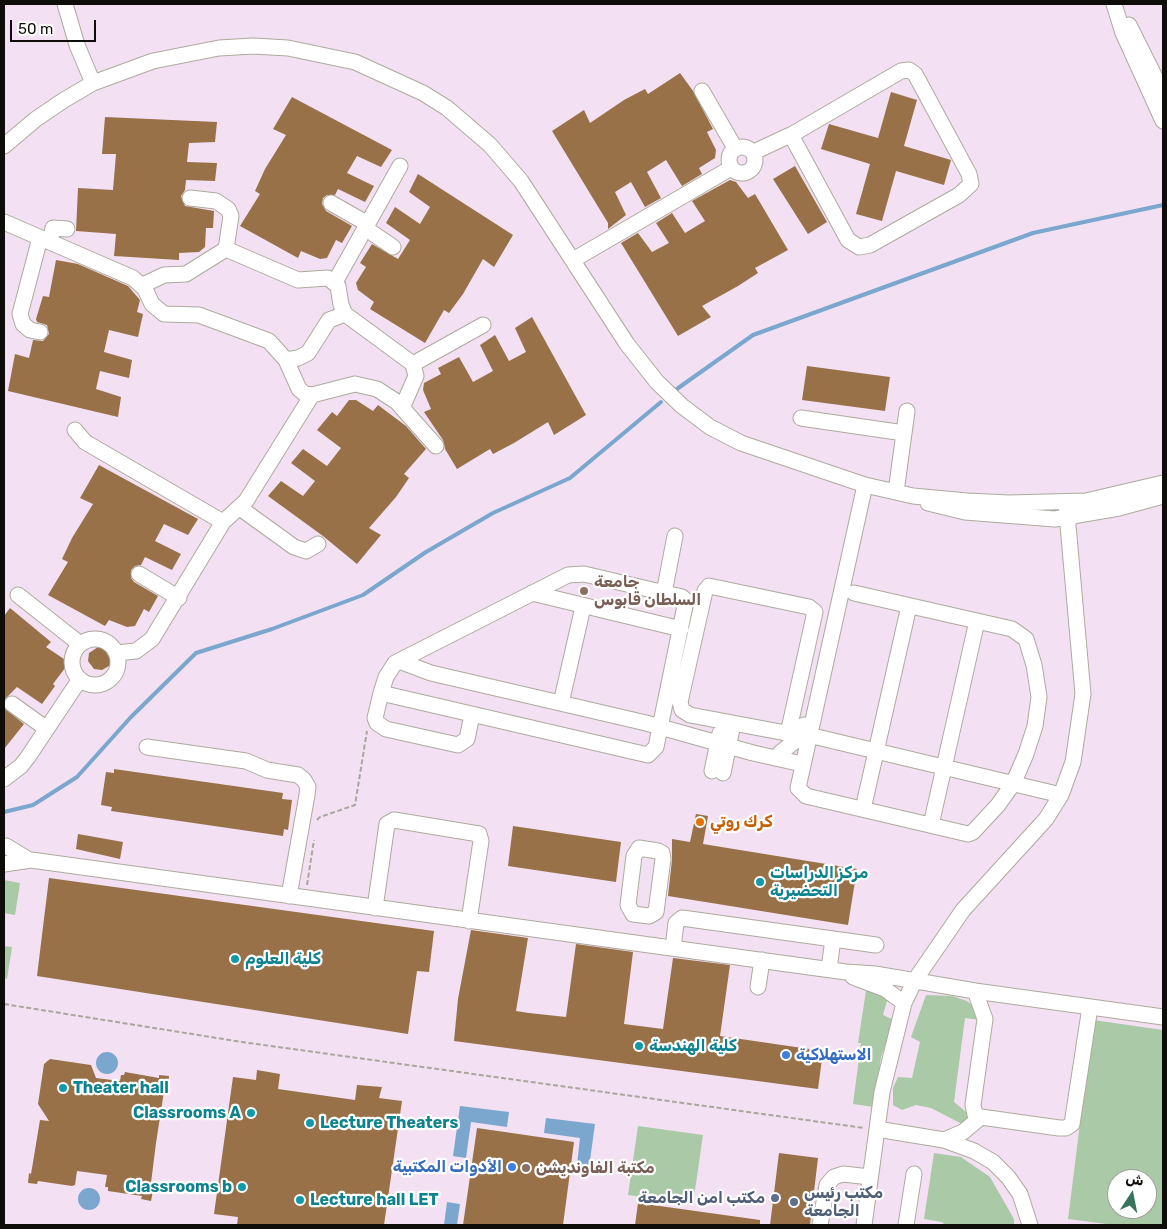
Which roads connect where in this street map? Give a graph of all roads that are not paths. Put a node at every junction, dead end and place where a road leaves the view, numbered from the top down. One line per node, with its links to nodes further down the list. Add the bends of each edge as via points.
1 (64, 4): 3 (lane)
2 (1116, 4): 5 (lane); 6 (lane, via 1123,33)
3 (93, 83): 8 (lane, via 36,119); 21 (lane, via 153,61 219,48 288,48 355,62 423,93 469,126 510,165)
4 (702, 91): 9 (lane)
5 (1163, 93)
6 (1163, 121)
7 (791, 135): 7 (lane, via 901,71 909,70 915,74 970,174 971,184 959,195 878,241 859,246 848,240); 10 (lane)
8 (4, 146)
9 (735, 148): 10 (lane, via 745,146); 12 (lane, via 730,158)
10 (754, 152): 12 (lane, via 756,163 750,172 740,174)
11 (400, 166): 16 (lane)
12 (731, 168): 21 (lane)
13 (190, 198): 20 (lane, via 216,201 228,209 231,216)
14 (331, 203): 16 (lane)
15 (4, 222): 18 (lane)
16 (367, 226): 19 (lane); 22 (lane)
17 (67, 229): 18 (lane, via 53,228)
18 (45, 240): 23 (lane, via 128,275); 26 (lane, via 20,314 23,324)
19 (393, 247)
20 (226, 249): 22 (lane, via 298,280 320,277); 23 (lane, via 186,274 164,275)
21 (573, 260): 37 (lane, via 627,344 657,382 682,406 710,427 741,443)
22 (335, 282): 24 (lane)
23 (143, 285): 27 (lane, via 152,304 164,314 198,314 258,335 269,341)
24 (345, 314): 27 (lane, via 329,320 308,353); 28 (lane)
25 (483, 325): 28 (lane)
26 (40, 332)
27 (286, 360): 29 (lane, via 298,389)
28 (413, 364): 30 (lane, via 416,376)
29 (312, 395): 30 (lane, via 363,384 377,389); 40 (lane)
30 (402, 408): 35 (lane)
31 (907, 411): 34 (lane)
32 (801, 418): 34 (lane)
33 (75, 430): 43 (lane, via 85,442)
34 (904, 434): 38 (lane)
35 (436, 446)
36 (1163, 483): 41 (lane, via 1095,499)
37 (865, 486): 38 (lane); 70 (lane)
38 (896, 492): 41 (lane, via 1009,503)
39 (1163, 496): 42 (lane)
40 (240, 508): 43 (lane); 45 (lane, via 294,548 306,551)
41 (1063, 513): 42 (lane); 46 (lane)
42 (1083, 514): 46 (lane)
43 (223, 522): 52 (lane)
44 (676, 536): 49 (lane)
45 (318, 544)
46 (1071, 549): 78 (lane, via 1083,694 1073,762)
47 (139, 574): 52 (lane)
48 (532, 593): 49 (lane, via 578,573); 54 (lane); 59 (lane)
49 (664, 593): 56 (lane, via 686,601)
50 (854, 593): 53 (lane)
51 (18, 595): 57 (lane)
52 (179, 598): 58 (lane, via 152,640 131,652)
53 (909, 606): 55 (lane); 73 (lane)
54 (583, 607): 56 (lane); 62 (lane)
55 (976, 621): 75 (lane); 77 (lane, via 1022,634 1034,665 1039,697 1035,726)
56 (681, 629): 66 (lane)
57 (80, 644): 58 (lane, via 96,639 104,641); 60 (lane, via 75,650 72,666)
58 (116, 653): 60 (lane, via 117,670 105,682 96,685)
59 (399, 661): 61 (lane, via 388,672); 62 (lane, via 431,673)
60 (80, 679): 67 (lane)
61 (381, 693): 64 (lane); 64 (lane, via 376,718 377,723 386,729 458,745 466,739)
62 (561, 702): 66 (lane)
63 (12, 704): 67 (lane)
64 (472, 715): 66 (lane, via 648,756 655,751)
65 (728, 723): 65 (lane, via 783,734 788,732 816,618 814,610 715,586 706,588 680,706 686,713); 68 (lane)
66 (660, 727): 68 (lane)
67 (47, 729): 76 (lane, via 21,766)
68 (723, 744): 71 (lane); 74 (lane)
69 (147, 747): 84 (lane, via 246,761 267,770 298,775 304,780 308,787 307,795)
70 (804, 747): 71 (lane); 72 (lane); 72 (lane, via 790,747); 73 (lane); 79 (lane, via 798,785 802,795)
71 (744, 749): 72 (lane)
72 (780, 753)
73 (875, 756): 75 (lane); 79 (lane)
74 (717, 772)
75 (943, 772): 77 (lane); 80 (lane)
76 (4, 779)
77 (1010, 788): 78 (lane); 80 (lane, via 973,832 968,834)
78 (1058, 799): 95 (lane, via 1046,819 963,910)
79 (863, 809): 80 (lane)
80 (931, 825)
81 (5, 845): 82 (lane); 83 (lane)
82 (31, 860): 83 (lane); 84 (lane)
83 (4, 864)
84 (289, 896): 85 (lane)
85 (375, 908): 87 (lane); 87 (lane, via 387,824 394,820 479,834 481,841)
86 (642, 916): 89 (lane)
87 (470, 921): 89 (lane)
88 (833, 939): 90 (lane); 91 (lane, via 682,918 676,924); 93 (lane)
89 (638, 943): 91 (lane)
90 (876, 945)
91 (673, 948): 92 (lane)
92 (762, 960): 93 (lane); 96 (lane)
93 (829, 969): 94 (lane)
94 (846, 972): 95 (lane); 98 (lane, via 885,989)
95 (915, 980): 97 (lane); 98 (lane)
96 (758, 987)
97 (975, 991): 99 (lane); 101 (lane, via 984,1019 973,1105)
98 (904, 1003): 102 (lane)
99 (1090, 1007): 100 (lane); 101 (lane, via 1072,1124 1059,1128 981,1117)
100 (1163, 1017)
101 (974, 1122): 103 (lane, via 954,1137); 104 (lane, via 969,1134)
102 (876, 1129): 103 (lane); 106 (lane)
103 (944, 1140): 104 (lane)
104 (974, 1151): 107 (lane, via 993,1162 1008,1177 1020,1194)
105 (914, 1174): 110 (lane)
106 (870, 1177): 108 (lane, via 834,1176 827,1186); 109 (lane)
107 (1029, 1220): 111 (lane)
108 (820, 1225)
109 (864, 1225)
110 (906, 1225)
111 (1040, 1225)

